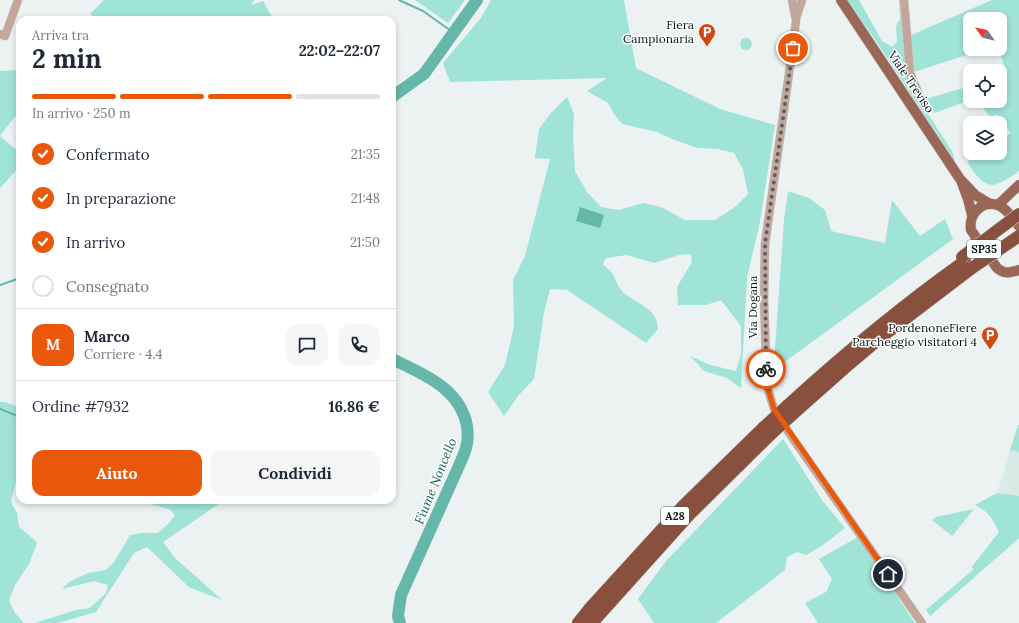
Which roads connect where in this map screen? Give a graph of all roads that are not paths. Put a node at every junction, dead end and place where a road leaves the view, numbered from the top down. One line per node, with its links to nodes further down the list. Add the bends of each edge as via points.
1 (18, 0): 7 (street, via 5,36)
2 (792, 0): 6 (street, Via Dogana)
3 (802, 0): 6 (street, Via Dogana)
4 (841, 0): 9 (main road, Viale Treviso)
5 (904, 0): 8 (street, via 910,73)
6 (796, 19): 24 (street, Via Dogana, via 765,244 767,386 774,409 789,433)
7 (0, 34)
8 (920, 97)
9 (960, 178): 11 (main road, Viale Treviso, via 975,195); 13 (main road, Viale Treviso)
10 (1019, 185): 11 (main road)
11 (994, 204): 13 (main road, via 978,208); 15 (main road, Viale Treviso, via 1006,210)
12 (1019, 214): 18 (highway, A28, bridge)
13 (972, 215): 19 (main road, Viale Treviso / SP35, via 969,222 970,230 996,268 1001,272)
14 (1019, 223): 18 (highway, A28)
15 (1019, 226)
16 (1019, 236): 18 (highway, A28, bridge)
17 (1019, 245): 18 (highway)
18 (968, 265): 20 (highway, A28, via 929,301); 20 (highway, A28, via 932,284 839,359)
19 (1016, 273)
20 (790, 410): 21 (highway, A28, bridge)
21 (595, 610): 22 (highway, A28); 23 (highway, A28)
22 (578, 623)
23 (592, 623)
24 (922, 623)

